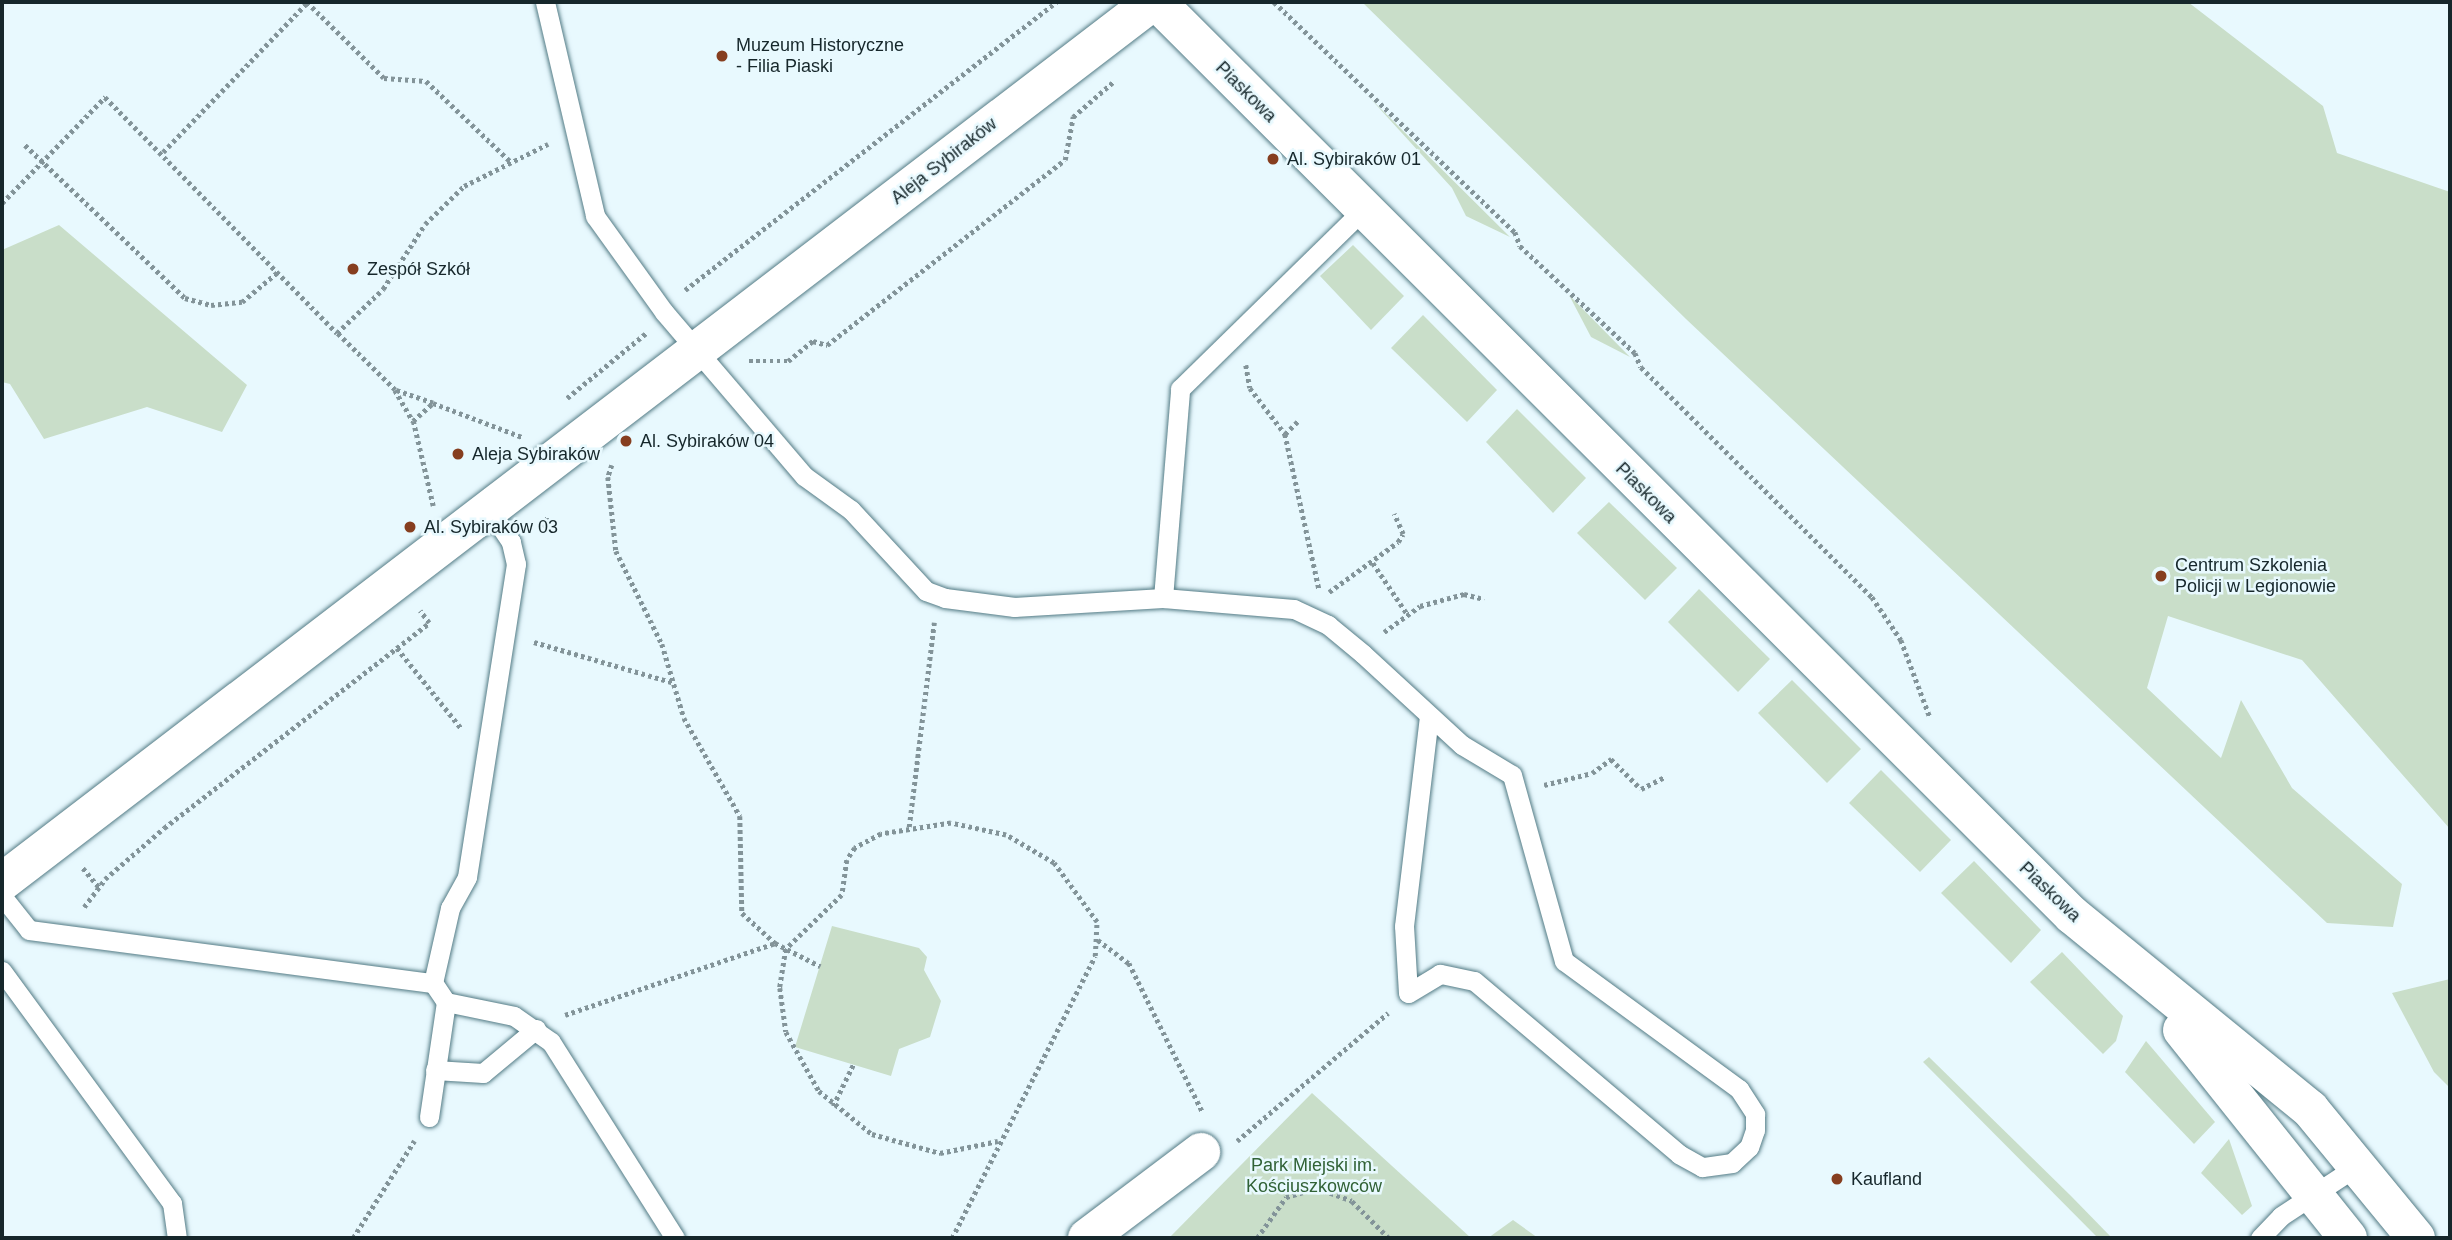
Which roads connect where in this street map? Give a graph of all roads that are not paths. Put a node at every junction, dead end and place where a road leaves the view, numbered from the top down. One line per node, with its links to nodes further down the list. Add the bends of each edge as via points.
1 (545, 2): 4 (lane, via 595,216)
2 (1154, 2): 3 (street, Piaskowa); 4 (street, Aleja Sybiraków)
3 (1363, 210): 6 (lane, via 1180,389); 11 (street, Piaskowa)
4 (709, 365): 5 (street, Aleja Sybiraków); 6 (lane, via 804,476 852,510 894,562 939,595 1014,607)
5 (491, 512): 8 (street, Aleja Sybiraków); 12 (lane, via 511,542 516,564 467,877 450,908)
6 (1163, 598): 7 (lane, via 1308,614)
7 (1429, 716): 7 (lane, via 1404,926 1408,993 1440,974 1460,974 1695,1163 1721,1168 1749,1147 1755,1115 1739,1089 1563,961 1520,792 1506,769 1462,745)
8 (2, 883)
9 (2, 896): 12 (lane, via 29,930)
10 (2, 971): 20 (lane, via 172,1203)
11 (2143, 978): 18 (street, Piaskowa, via 2310,1109); 19 (street, Piaskowa)
12 (433, 983): 13 (lane)
13 (446, 1002): 14 (lane, via 514,1016); 15 (lane)
14 (536, 1029): 15 (lane, via 483,1073); 21 (lane, via 577,1078 592,1114)
15 (435, 1070): 16 (lane)
16 (429, 1117)
17 (1212, 1151): 22 (street)
18 (2357, 1166): 19 (lane); 25 (street, Piaskowa)
19 (2316, 1195): 23 (lane); 24 (street, Piaskowa)
20 (177, 1238)
21 (675, 1238)
22 (1087, 1238)
23 (2260, 1238)
24 (2348, 1238)
25 (2416, 1238)

